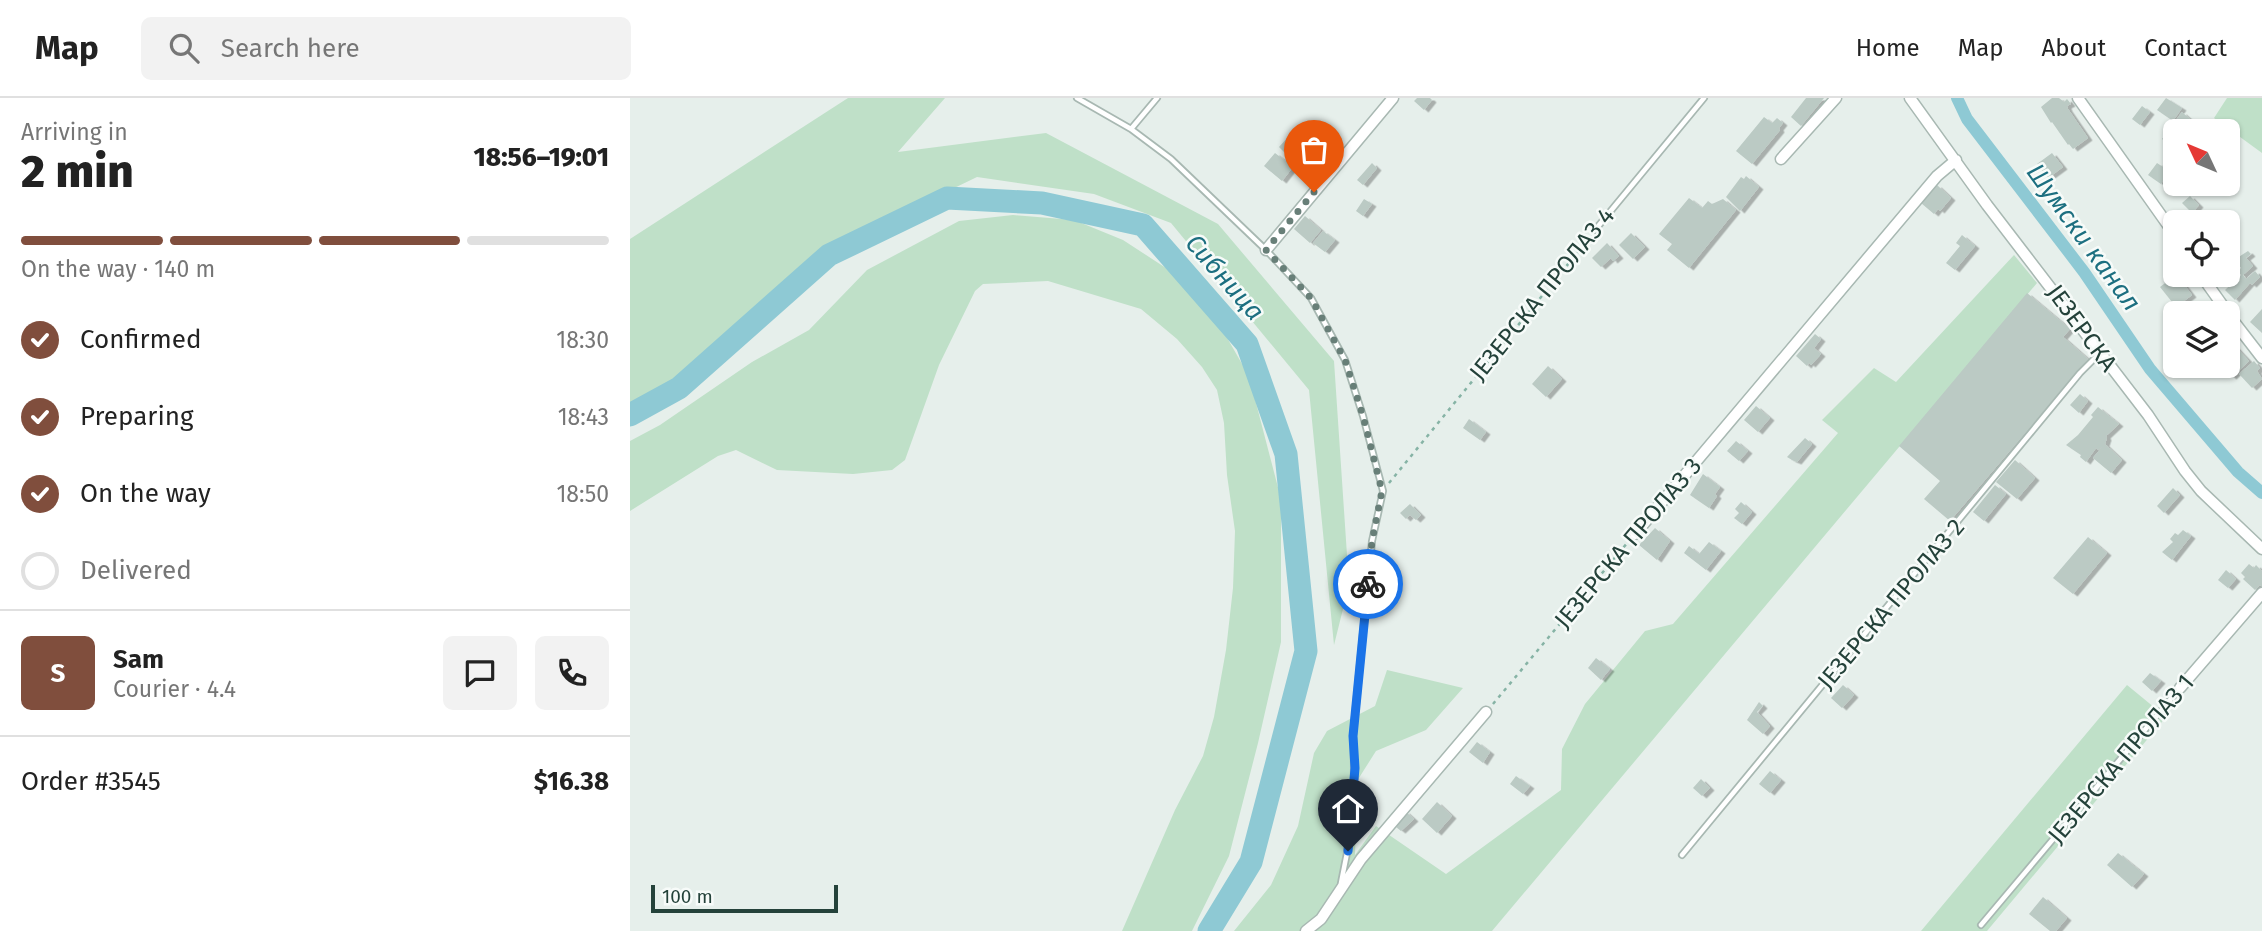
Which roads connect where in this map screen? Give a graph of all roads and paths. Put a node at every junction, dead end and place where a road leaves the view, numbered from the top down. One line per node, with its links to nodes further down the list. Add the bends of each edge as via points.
1 (1077, 98): 8 (lane)
2 (1157, 98): 8 (lane)
3 (1393, 98): 13 (street)
4 (1704, 98): 12 (lane, ЈЕЗЕРСКА ПРОЛАЗ 4)
5 (1836, 98): 9 (street)
6 (1910, 98): 10 (street, ЈЕЗЕРСКА)
7 (2078, 98): 11 (street)
8 (1131, 129): 13 (lane, via 1171,159)
9 (1781, 159)
10 (1956, 160): 15 (street, ЈЕЗЕРСКА); 18 (street, ЈЕЗЕРСКА ПРОЛАЗ 3, via 1937,176)
11 (2163, 218)
12 (1595, 230): 17 (path, ЈЕЗЕРСКА ПРОЛАЗ 4)
13 (1266, 250): 17 (lane, via 1311,298 1345,360)
14 (2240, 329): 16 (street)
15 (2099, 353): 19 (street, ЈЕЗЕРСКА, via 2201,491); 23 (lane, ЈЕЗЕРСКА ПРОЛАЗ 2)
16 (2262, 358)
17 (1382, 491): 24 (lane, via 1372,541 1353,736 1348,851)
18 (1635, 534): 22 (path, ЈЕЗЕРСКА ПРОЛАЗ 3)
19 (2262, 549)
20 (2262, 593): 21 (street, ЈЕЗЕРСКА ПРОЛАЗ 1)
21 (2180, 688): 25 (lane, ЈЕЗЕРСКА ПРОЛАЗ 1)
22 (1486, 712): 24 (street)
23 (1682, 855)
24 (1340, 887): 26 (street, via 1321,919)
25 (1981, 925)
26 (1306, 931)

